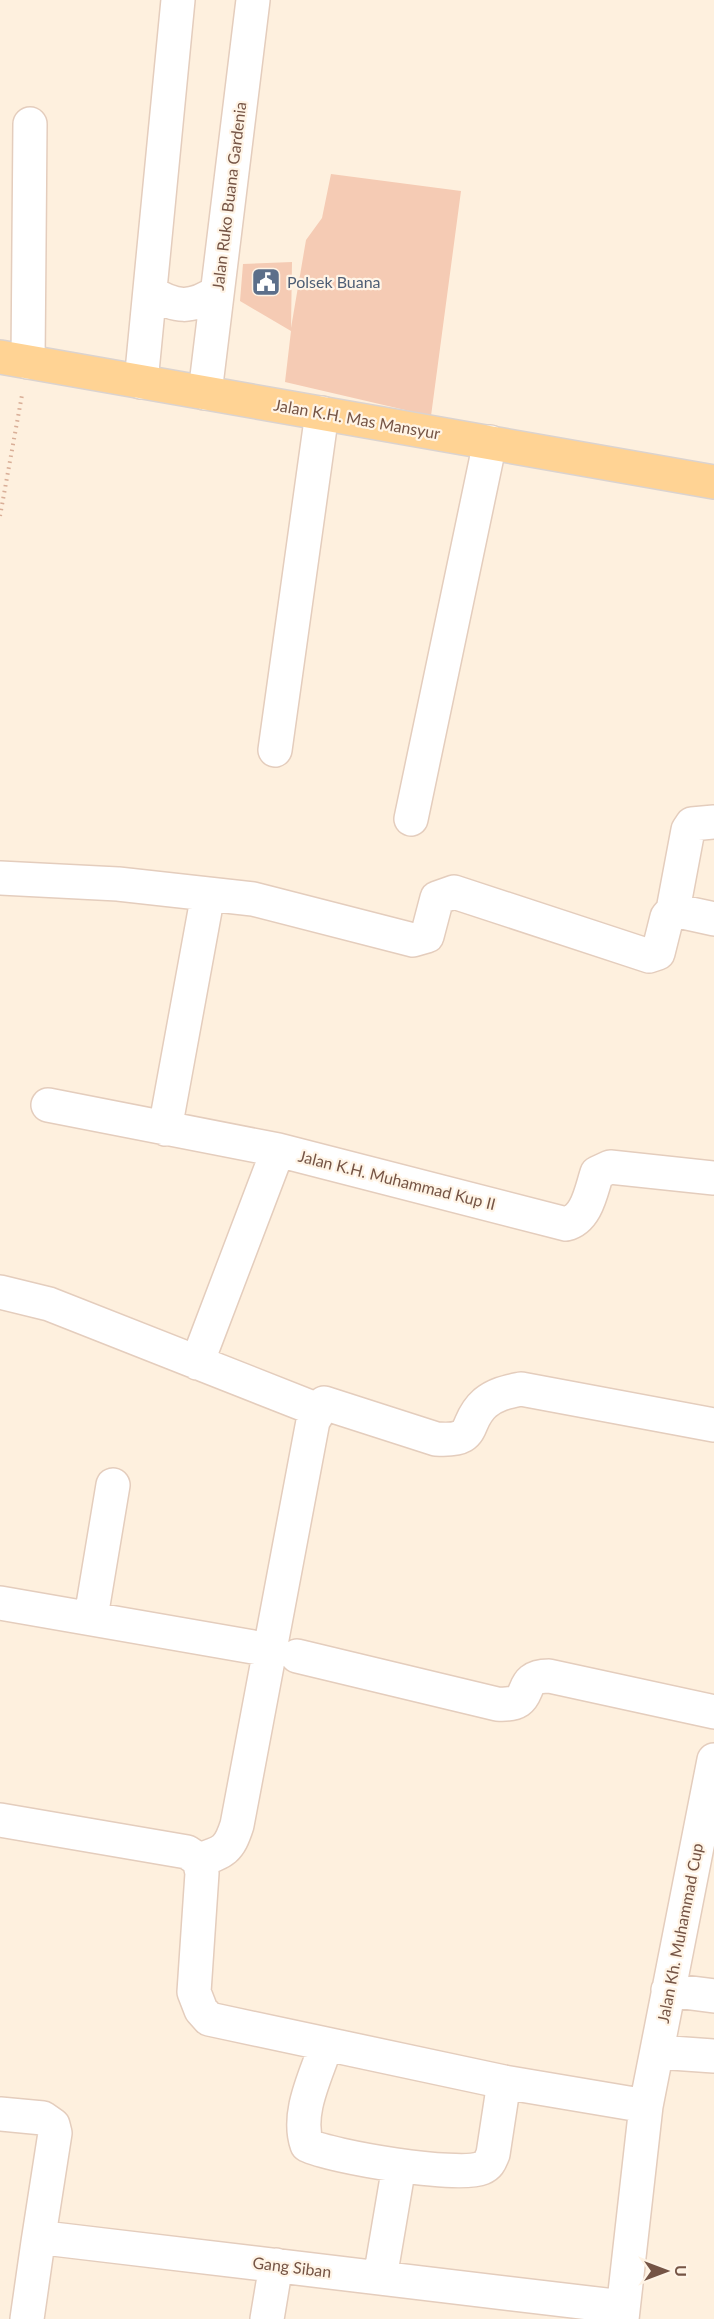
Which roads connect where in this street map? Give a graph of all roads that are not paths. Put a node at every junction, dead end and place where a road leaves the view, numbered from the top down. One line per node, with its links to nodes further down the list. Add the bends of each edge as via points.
1 (178, 0): 4 (street)
2 (253, 0): 5 (street, Jalan Ruko Buana Gardenia)
3 (30, 124): 6 (street)
4 (150, 292): 5 (street, via 183,305 202,302); 7 (street)
5 (217, 292): 8 (street, Jalan Ruko Buana Gardenia)
6 (14, 359): 7 (main road, Jalan K.H. Mas Mansyur)
7 (141, 382): 8 (main road, Jalan K.H. Mas Mansyur)
8 (205, 393): 9 (main road, Jalan K.H. Mas Mansyur)
9 (322, 413): 10 (main road, Jalan K.H. Mas Mansyur); 12 (street)
10 (490, 442): 11 (main road, Jalan K.H. Mas Mansyur); 13 (street)
11 (714, 482)
12 (275, 750)
13 (411, 819)
14 (714, 822): 17 (street, via 692,824 688,830)
15 (0, 878): 16 (street)
16 (208, 894): 17 (street, via 253,899 413,940 427,936 437,898 454,892 649,957 658,953 667,917); 20 (street)
17 (673, 910): 18 (street)
18 (714, 919)
19 (48, 1105): 20 (street, Jalan K.H. Muhammad Kup II)
20 (165, 1128): 21 (street, Jalan K.H. Muhammad Kup II)
21 (278, 1150): 22 (street, Jalan K.H. Muhammad Kup II, via 566,1224 581,1216 597,1173 610,1167); 24 (street)
22 (714, 1178)
23 (0, 1292): 24 (street, via 50,1304)
24 (196, 1363): 25 (street)
25 (318, 1410): 26 (street, via 327,1403 436,1439 454,1440 466,1434 483,1404 501,1393 521,1389); 30 (street, via 313,1421)
26 (714, 1425)
27 (113, 1485): 29 (street)
28 (0, 1603): 29 (street)
29 (91, 1617): 30 (street)
30 (284, 1653): 31 (street, via 497,1704 513,1705 521,1700 531,1680 549,1676); 34 (street, via 231,1845)
31 (714, 1712)
32 (714, 1760): 35 (street, Jalan Kh. Muhammad Cup)
33 (0, 1820): 34 (street, via 187,1852)
34 (199, 1860): 37 (street, via 202,1873 194,1992 201,2010 209,2019)
35 (668, 1990): 36 (street); 38 (street, Jalan Kh. Muhammad Cup)
36 (714, 1996)
37 (326, 2044): 40 (street); 43 (street, via 303,2118 307,2145)
38 (657, 2052): 39 (street); 41 (street, Jalan Kh. Muhammad Cup)
39 (714, 2056)
40 (504, 2082): 41 (street); 43 (street, via 489,2164 469,2171)
41 (646, 2106): 47 (street, Jalan Kh. Muhammad Cup)
42 (0, 2114): 44 (street, via 43,2118 53,2125 55,2133)
43 (399, 2166): 46 (street)
44 (38, 2242): 45 (street, Gang Siban, via 53,2239); 48 (street)
45 (276, 2265): 46 (street, Gang Siban); 49 (street)
46 (380, 2278): 47 (street, Gang Siban)
47 (623, 2313)
48 (27, 2319)
49 (267, 2319)

